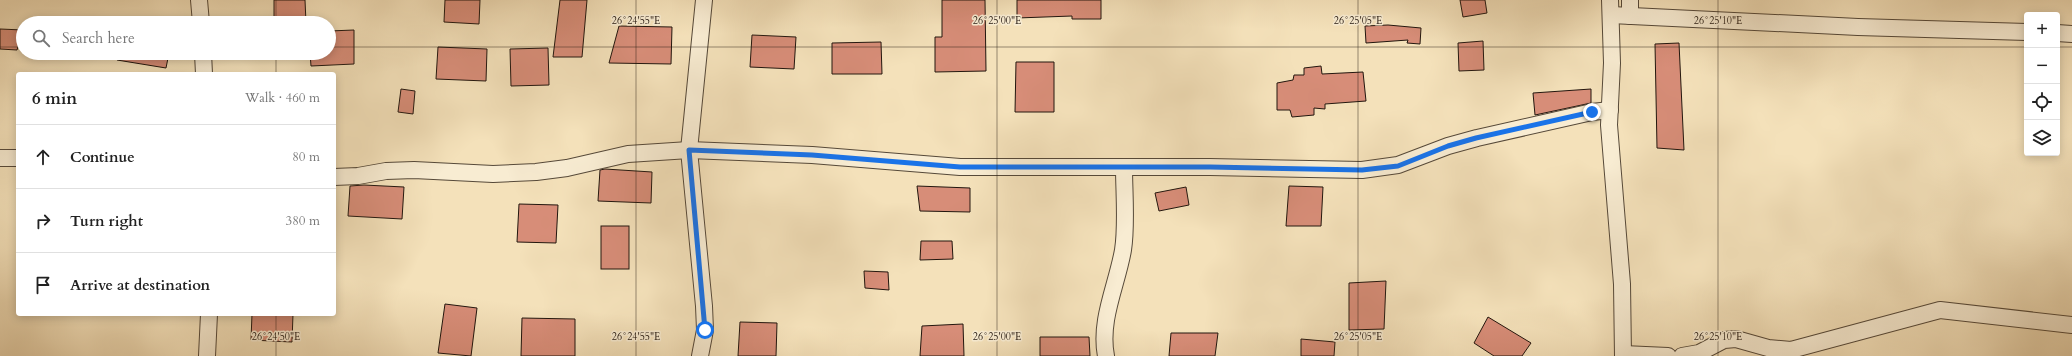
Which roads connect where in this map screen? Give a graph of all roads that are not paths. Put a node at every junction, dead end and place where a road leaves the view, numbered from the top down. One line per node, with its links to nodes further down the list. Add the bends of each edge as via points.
1 (199, 0): 5 (street)
2 (704, 0): 13 (street)
3 (1630, 0): 6 (street)
4 (1610, 8): 6 (street); 12 (street)
5 (200, 16)
6 (1630, 16): 7 (street)
7 (2024, 32)
8 (2060, 33): 9 (street)
9 (2072, 34)
10 (203, 60): 11 (street)
11 (204, 72)
12 (1610, 110): 16 (street, via 1476,138 1398,166 1362,170); 20 (street, via 1609,125 1622,284)
13 (689, 150): 16 (street, via 812,155 960,167); 17 (street, via 628,154 567,168 536,172 493,174 414,170); 22 (street, via 704,306 705,330)
14 (0, 158): 15 (street)
15 (16, 158)
16 (1124, 167): 23 (street, via 1123,248 1106,318)
17 (336, 176)
18 (209, 316): 21 (street)
19 (2072, 325): 25 (street, via 1940,310 1791,350 1768,348 1736,339 1724,340 1698,353)
20 (1623, 355): 24 (street)
21 (207, 356)
22 (700, 356)
23 (1106, 356)
24 (1668, 356)
25 (1682, 356)

